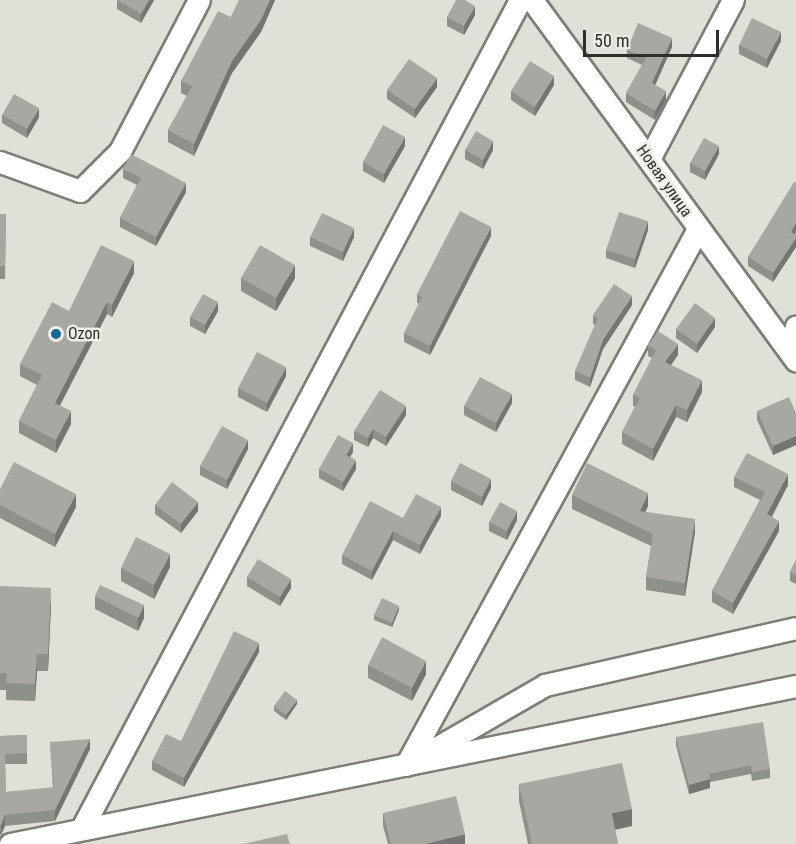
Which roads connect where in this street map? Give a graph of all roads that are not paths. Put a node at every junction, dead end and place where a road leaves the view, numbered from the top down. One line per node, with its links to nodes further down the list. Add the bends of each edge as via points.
1 (199, 0): 6 (street, via 120,152 80,191)
2 (520, 0): 13 (street)
3 (532, 0): 5 (street, Новая улица)
4 (734, 0): 5 (street)
5 (649, 159): 7 (street, Новая улица)
6 (0, 162)
7 (698, 229): 9 (street, Новая улица); 12 (street)
8 (796, 326): 9 (street)
9 (793, 357)
10 (796, 628): 12 (street, via 545,685)
11 (796, 686): 12 (street)
12 (406, 765): 13 (street)
13 (82, 828): 14 (street)
14 (10, 844)

